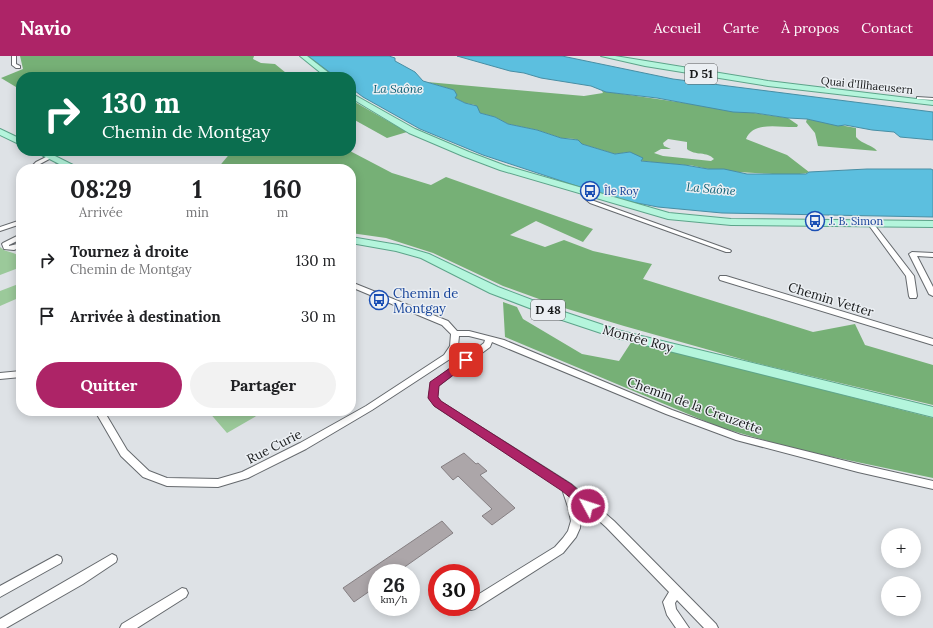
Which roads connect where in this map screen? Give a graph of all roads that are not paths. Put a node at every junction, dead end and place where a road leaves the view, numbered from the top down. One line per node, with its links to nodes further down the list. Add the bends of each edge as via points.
1 (14, 56): 4 (street, via 14,65)
2 (303, 56): 5 (main road)
3 (604, 56): 9 (main road, Quai d'Illhaeusern / D 51, via 799,88)
4 (18, 67)
5 (324, 72)
6 (356, 98): 18 (main road, via 412,131 453,149 503,168)
7 (918, 98): 8 (street)
8 (933, 99)
9 (933, 103)
10 (0, 132): 11 (main road)
11 (16, 140)
12 (48, 156): 13 (main road)
13 (58, 161): 14 (street); 15 (street); 16 (street); 17 (main road)
14 (37, 164)
15 (50, 164)
16 (53, 164)
17 (65, 164)
18 (589, 194): 20 (main road, via 688,220); 26 (street, via 587,198 592,202)
19 (16, 224): 22 (street)
20 (871, 224): 21 (main road); 31 (street, via 910,276)
21 (933, 224)
22 (0, 229)
23 (16, 238): 25 (street, via 5,244 6,248)
24 (356, 241): 37 (main road, Montée Roy / D 48, via 398,248 425,256 494,290 618,334)
25 (16, 246)
26 (728, 251)
27 (933, 255): 30 (street, via 912,254)
28 (723, 278): 34 (street, Chemin Vetter)
29 (356, 286): 32 (street, via 445,323)
30 (933, 294)
31 (913, 296)
32 (455, 334): 33 (street, Chemin de la Creuzette, via 469,333); 38 (street, Rue Curie, via 454,346 447,357)
33 (490, 339): 41 (street, Chemin de la Creuzette, via 668,412 739,438); 42 (street, via 487,345 434,385 433,398 438,404)
34 (933, 342)
35 (16, 374): 36 (street)
36 (0, 376)
37 (933, 412)
38 (356, 415)
39 (102, 416): 40 (street, Rue Curie, via 124,453 146,474 167,482 218,483 272,463)
40 (355, 416)
41 (933, 485)
42 (566, 487): 46 (street, via 610,524); 48 (street, via 577,528 571,538 559,550)
43 (112, 559): 49 (street)
44 (57, 560): 45 (street)
45 (0, 592)
46 (676, 592): 51 (street, via 669,602 671,611); 52 (street)
47 (182, 593): 50 (street)
48 (480, 600)
49 (0, 625)
50 (126, 628)
51 (684, 628)
52 (712, 628)

